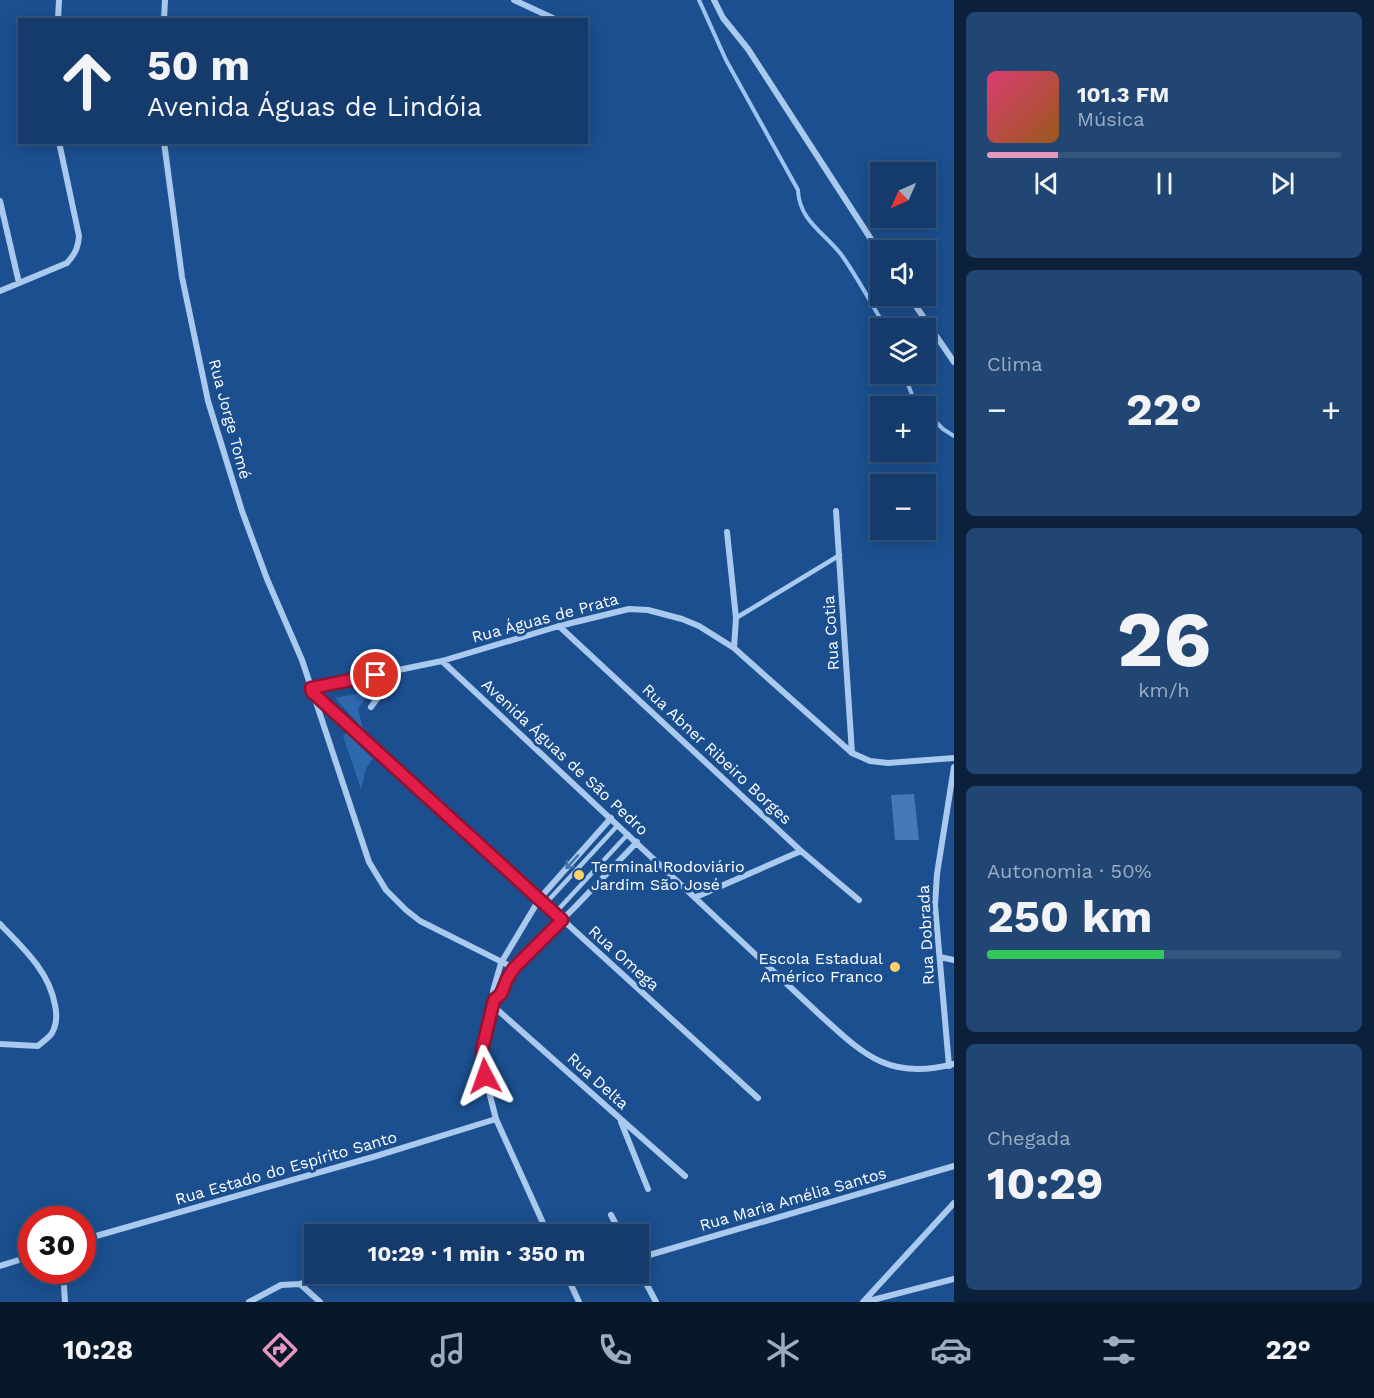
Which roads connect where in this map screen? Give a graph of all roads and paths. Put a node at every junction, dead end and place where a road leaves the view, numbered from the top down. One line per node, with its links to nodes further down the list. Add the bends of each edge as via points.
1 (59, 0): 5 (street)
2 (165, 0): 6 (street)
3 (514, 0): 7 (street)
4 (714, 0): 11 (street)
5 (58, 18)
6 (164, 18)
7 (553, 18)
8 (60, 144): 12 (street, via 78,247 67,263)
9 (164, 144): 24 (street, Rua Jorge Tomé, via 182,277 208,401 242,511)
10 (0, 201): 12 (street)
11 (872, 240)
12 (19, 283): 13 (street)
13 (0, 291)
14 (916, 306): 15 (street)
15 (954, 362)
16 (836, 511): 18 (street, Rua Cotia)
17 (727, 532): 19 (street)
18 (840, 555): 19 (lane); 26 (street, Rua Cotia)
19 (736, 618): 21 (street)
20 (559, 626): 21 (street, Rua Águas de Prata, via 629,609 648,610 690,622); 22 (street, Rua Águas de Prata); 34 (street, Rua Abner Ribeiro Borges)
21 (734, 648): 26 (street, Rua Águas de Prata)
22 (442, 661): 23 (street, Rua Águas de Prata); 30 (street, Avenida Águas de São Pedro)
23 (398, 671): 24 (street, Rua Águas de Prata); 25 (street)
24 (312, 690): 37 (street, Rua Omega); 43 (street, Rua Jorge Tomé, via 369,862 386,890 420,921)
25 (371, 707)
26 (852, 753): 27 (street, Rua Águas de Prata, via 888,763)
27 (954, 758)
28 (954, 767): 29 (street, Rua Dobrada)
29 (952, 801): 41 (street, Rua Dobrada, via 937,874 935,905)
30 (611, 818): 31 (street, Avenida Águas de São Pedro); 37 (street, one-way to 37)
31 (618, 825): 32 (street, Avenida Águas de São Pedro); 37 (lane)
32 (628, 834): 33 (street, Avenida Águas de São Pedro); 38 (lane)
33 (637, 842): 35 (street, Avenida Águas de São Pedro); 39 (street)
34 (801, 851): 35 (street); 36 (street, Rua Abner Ribeiro Borges)
35 (696, 897): 47 (street, Avenida Águas de São Pedro, via 860,1050 876,1060 914,1070)
36 (859, 900)
37 (543, 901): 38 (street, Rua Omega); 43 (street)
38 (555, 913): 39 (street, Rua Omega)
39 (562, 920): 44 (street); 48 (street, Rua Omega)
40 (0, 924): 46 (street, via 38,965 57,1014 51,1034 38,1046)
41 (940, 957): 42 (street); 47 (street, Rua Dobrada)
42 (954, 960)
43 (501, 963): 44 (street, Rua Jorge Tomé); 45 (street)
44 (514, 968): 45 (street)
45 (493, 1003): 49 (street, via 482,1050); 50 (street, Rua Delta)
46 (0, 1044)
47 (951, 1065)
48 (758, 1098)
49 (496, 1119): 56 (street); 58 (street, Rua Estado do Espírito Santo)
50 (620, 1119): 52 (street, Rua Delta); 53 (street)
51 (954, 1166): 59 (street, Rua Maria Amélia Santos)
52 (686, 1176)
53 (648, 1189)
54 (954, 1203): 73 (street)
55 (611, 1215): 57 (street)
56 (543, 1224)
57 (616, 1224)
58 (96, 1236)
59 (649, 1255)
60 (18, 1260): 61 (street)
61 (0, 1266)
62 (954, 1279): 73 (street)
63 (304, 1283): 65 (street)
64 (64, 1284): 68 (street)
65 (300, 1284): 69 (street, via 281,1285); 70 (street)
66 (571, 1284): 71 (street)
67 (646, 1284): 72 (street)
68 (65, 1302)
69 (249, 1302)
70 (320, 1302)
71 (579, 1302)
72 (656, 1302)
73 (864, 1302)

